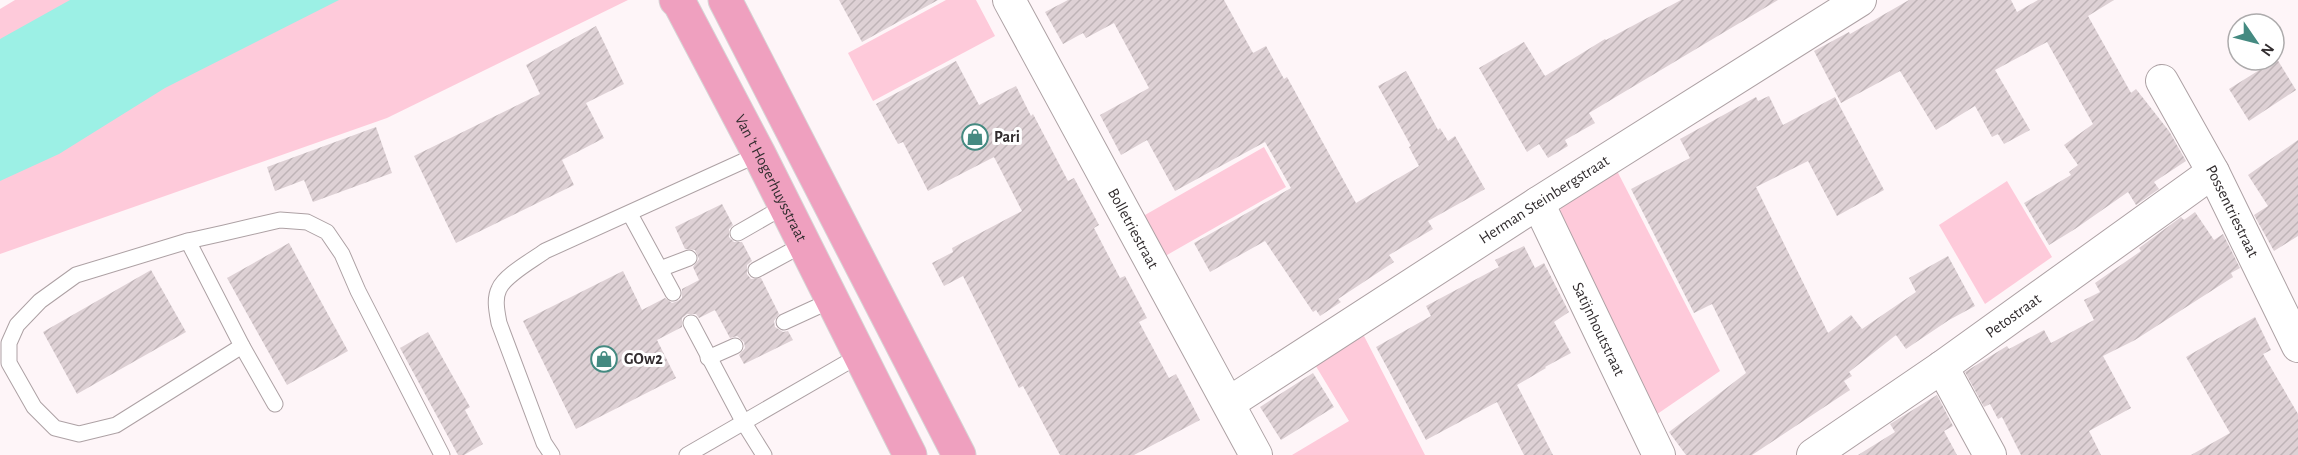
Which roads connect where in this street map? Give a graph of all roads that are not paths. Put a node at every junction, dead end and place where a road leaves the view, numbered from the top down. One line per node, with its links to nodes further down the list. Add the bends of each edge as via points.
1 (676, 0): 6 (main road, Van 't Hogerhuysstraat)
2 (1009, 0): 27 (street, Bolletriestraat)
3 (1860, 0): 8 (street, Herman Steinbergstraat)
4 (727, 8): 35 (main road)
5 (2162, 81): 7 (street, Possentriestraat)
6 (759, 154): 9 (main road, Van 't Hogerhuysstraat); 10 (lane)
7 (2213, 172): 23 (street, Possentriestraat); 26 (street, Petostraat)
8 (1538, 203): 27 (street, Herman Steinbergstraat); 37 (street, Satijnhoutstraat)
9 (785, 206): 11 (lane); 13 (main road, Van 't Hogerhuysstraat)
10 (630, 214): 15 (lane); 31 (lane, via 545,251 499,288 499,323)
11 (738, 233)
12 (188, 241): 21 (lane); 21 (lane, via 76,275 40,301 17,325 9,343 9,363 34,406 48,421 55,428 79,434 116,425); 30 (lane, via 280,220 307,222 327,232 342,254)
13 (804, 244): 16 (lane); 18 (main road, Van 't Hogerhuysstraat)
14 (689, 258): 15 (lane)
15 (660, 269): 17 (lane)
16 (756, 270)
17 (673, 293)
18 (832, 300): 19 (lane); 24 (main road, Van 't Hogerhuysstraat)
19 (784, 322)
20 (691, 323): 25 (lane)
21 (242, 346): 28 (lane)
22 (735, 346): 25 (lane)
23 (2298, 346)
24 (860, 355): 29 (lane); 34 (main road, Van 't Hogerhuysstraat)
25 (708, 358): 29 (lane)
26 (1942, 367): 38 (street, Petostraat); 39 (street)
27 (1229, 403): 36 (street, Bolletriestraat)
28 (275, 404)
29 (744, 423): 32 (lane); 33 (lane)
30 (442, 455)
31 (552, 455)
32 (687, 455)
33 (764, 455)
34 (910, 455)
35 (960, 455)
36 (1256, 455)
37 (1659, 455)
38 (1813, 455)
39 (1990, 455)

